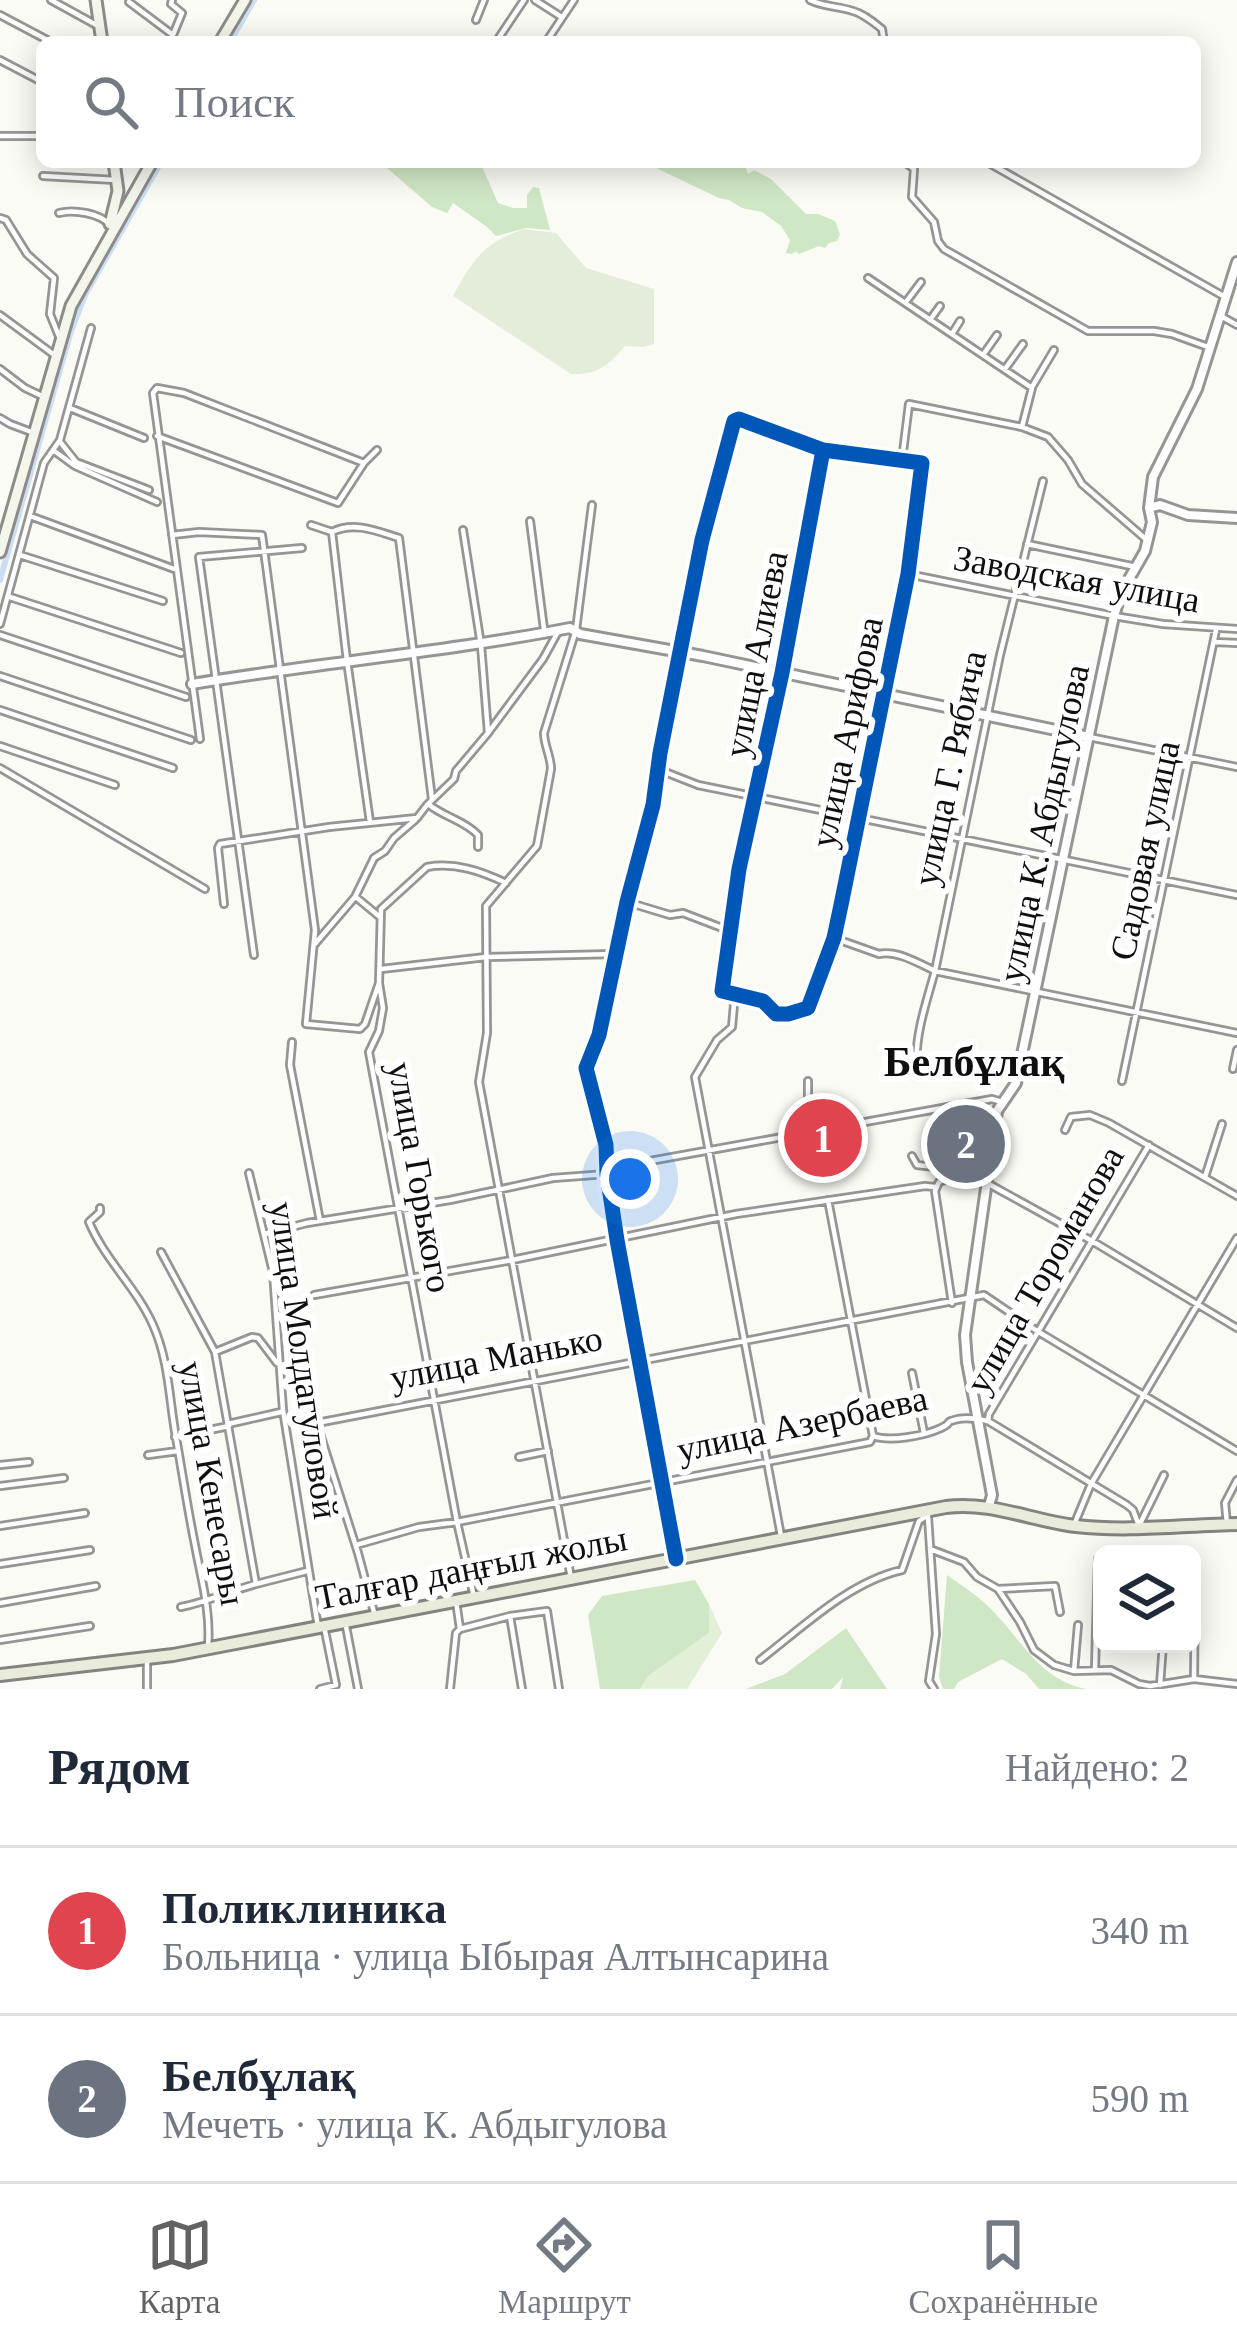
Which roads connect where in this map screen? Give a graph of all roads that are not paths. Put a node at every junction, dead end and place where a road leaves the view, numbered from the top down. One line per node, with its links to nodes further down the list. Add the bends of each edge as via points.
1 (51, 0): 14 (street)
2 (96, 0): 14 (main road)
3 (172, 0): 15 (street, via 182,13)
4 (245, 0): 18 (main road)
5 (484, 0): 13 (street)
6 (524, 0): 19 (street)
7 (535, 0): 12 (street)
8 (574, 0): 12 (street)
9 (809, 0): 21 (street, via 868,17)
10 (129, 2): 15 (street)
11 (0, 16): 16 (street)
12 (562, 18): 20 (street)
13 (476, 20)
14 (100, 27): 17 (main road)
15 (173, 35)
16 (39, 36)
17 (101, 36)
18 (224, 36)
19 (500, 36)
20 (550, 36)
21 (883, 36)
22 (0, 60): 23 (street)
23 (36, 79)
24 (0, 136): 25 (street)
25 (36, 136)
26 (115, 168): 31 (main road)
27 (148, 168): 34 (main road)
28 (913, 168): 51 (street, via 912,196 944,249 1088,331 1172,334)
29 (998, 168): 38 (street)
30 (43, 176): 31 (street)
31 (116, 180): 34 (main road)
32 (59, 213): 34 (street, via 100,216)
33 (0, 218): 49 (street, via 52,273 50,314)
34 (112, 226): 49 (main road)
35 (1237, 262): 38 (street, улица К. Абдыгулова)
36 (868, 278): 39 (street)
37 (921, 282): 39 (street)
38 (1225, 297): 42 (street, улица К. Абдыгулова)
39 (905, 303): 43 (street)
40 (940, 306): 43 (street)
41 (0, 315): 53 (street)
42 (1219, 315): 45 (street); 51 (street, улица К. Абдыгулова)
43 (930, 320): 47 (street)
44 (961, 321): 47 (street)
45 (1237, 325)
46 (91, 328): 59 (street)
47 (952, 334): 54 (street)
48 (997, 334): 54 (street)
49 (60, 339): 53 (main road)
50 (1023, 344): 56 (street)
51 (1208, 347): 75 (street, улица К. Абдыгулова, via 1197,389 1153,478)
52 (1054, 350): 57 (street)
53 (56, 356): 58 (main road)
54 (983, 356): 56 (street)
55 (0, 369): 58 (street)
56 (1004, 370): 57 (street)
57 (1032, 388): 61 (street)
58 (44, 397): 62 (main road)
59 (70, 408): 64 (street); 65 (street)
60 (0, 418): 62 (street)
61 (1022, 427): 69 (street, via 909,404); 84 (street, via 1048,437 1082,484)
62 (34, 433): 76 (main road)
63 (157, 436): 70 (street, via 338,503); 70 (street, via 153,393 163,388); 83 (street)
64 (144, 438)
65 (60, 440): 66 (street); 72 (street, via 76,462)
66 (53, 450): 73 (street); 77 (street)
67 (377, 450): 70 (street)
68 (823, 450): 69 (street); 109 (street, via 734,421); 112 (street, улица Алиева)
69 (902, 460): 92 (street, улица Арифова, via 922,464)
70 (364, 463)
71 (1043, 481): 85 (street, улица Г. Рябича)
72 (149, 490)
73 (157, 502)
74 (592, 505): 101 (street)
75 (1149, 508): 78 (street); 84 (street, улица К. Абдыгулова)
76 (6, 509): 88 (main road)
77 (30, 516): 89 (street); 91 (street)
78 (1237, 518)
79 (530, 521): 103 (street)
80 (311, 525): 82 (street)
81 (463, 530): 106 (street)
82 (332, 532): 107 (street, via 354,526 399,538); 110 (street)
83 (172, 536): 87 (street, via 262,535); 91 (street)
84 (1148, 541): 90 (street, улица К. Абдыгулова)
85 (1027, 544): 90 (street); 93 (street, улица Г. Рябича)
86 (302, 548): 87 (street)
87 (263, 550): 111 (street); 114 (street, via 200,557)
88 (0, 552)
89 (19, 555): 94 (street); 95 (street)
90 (1136, 567): 96 (street, улица К. Абдыгулова)
91 (177, 570): 115 (street)
92 (908, 574): 93 (street, Заводская улица); 116 (street, улица Арифова)
93 (1013, 596): 96 (street, Заводская улица); 119 (street, улица Г. Рябича)
94 (9, 597): 97 (street); 108 (street)
95 (163, 601)
96 (1114, 616): 99 (street, Заводская улица); 121 (street, улица К. Абдыгулова)
97 (0, 624)
98 (1237, 629): 99 (street, Заводская улица)
99 (1216, 630): 104 (street, Садовая улица)
100 (559, 631): 101 (street); 103 (street); 120 (street)
101 (576, 631): 109 (street); 140 (street, via 544,733 551,769 537,846)
102 (0, 634): 117 (street)
103 (545, 635): 106 (street)
104 (1215, 642): 105 (street, Заводская улица); 123 (street, Садовая улица)
105 (1237, 644)
106 (481, 645): 107 (street); 120 (street)
107 (415, 652): 110 (street); 130 (street)
108 (181, 653)
109 (682, 653): 112 (street); 127 (street)
110 (346, 661): 111 (street); 133 (street)
111 (279, 670): 114 (street); 134 (street)
112 (782, 673): 116 (street); 129 (street, улица Алиева)
113 (0, 676): 115 (street, via 196,740)
114 (217, 680): 115 (street); 136 (street)
115 (192, 684)
116 (884, 695): 119 (street); 131 (street, улица Арифова)
117 (186, 697)
118 (0, 710): 126 (street)
119 (987, 716): 121 (street); 135 (street, улица Г. Рябича)
120 (488, 733): 130 (street)
121 (1089, 736): 123 (street); 138 (street, улица К. Абдыгулова)
122 (0, 746): 128 (street)
123 (1191, 757): 124 (street); 139 (street, Садовая улица)
124 (1237, 767)
125 (0, 768): 141 (street)
126 (173, 768)
127 (660, 770): 129 (street); 144 (street)
128 (115, 785)
129 (757, 796): 131 (street); 147 (street, улица Алиева)
130 (430, 801): 132 (street); 137 (street, via 469,825)
131 (859, 817): 135 (street); 148 (street, улица Арифова)
132 (417, 818): 133 (street); 143 (street, via 374,858)
133 (370, 822): 134 (street)
134 (303, 832): 136 (street); 149 (street)
135 (961, 837): 138 (street); 154 (street, улица Г. Рябича)
136 (237, 842): 145 (street, via 218,848); 151 (street)
137 (478, 847)
138 (1063, 858): 139 (street); 156 (street, улица К. Абдыгулова)
139 (1165, 879): 142 (street); 158 (street, Садовая улица)
140 (506, 883): 146 (street, via 465,867 428,867); 152 (street, via 486,906)
141 (205, 889)
142 (1237, 895)
143 (355, 897): 146 (street); 149 (street)
144 (626, 902): 147 (street); 150 (street)
145 (224, 904)
146 (380, 917): 153 (street, улица Горького)
147 (731, 932): 157 (street, улица Алиева, via 722,991)
148 (834, 938): 154 (street); 157 (street, улица Арифова, via 808,1008 776,1014)
149 (314, 945): 155 (street, via 306,1024 360,1028)
150 (615, 954): 152 (street); 174 (street, via 586,1068)
151 (254, 955)
152 (486, 957): 153 (street); 179 (street, via 479,1082)
153 (379, 969): 155 (street, улица Горького)
154 (935, 971): 156 (street); 162 (street, улица Г. Рябича)
155 (379, 983): 183 (street, улица Горького, via 382,1018 369,1052)
156 (1036, 990): 158 (street); 166 (street, улица К. Абдыгулова, via 1016,1084)
157 (735, 993): 171 (street, via 732,1027 695,1077)
158 (1138, 1011): 159 (street); 165 (street, Садовая улица)
159 (1237, 1033)
160 (292, 1042): 185 (street)
161 (1237, 1050): 163 (street)
162 (917, 1066)
163 (1233, 1069)
164 (808, 1081): 169 (street, via 808,1107)
165 (1122, 1081)
166 (1002, 1102): 169 (street); 177 (street, улица К. Абдыгулова, via 991,1127)
167 (1222, 1124): 175 (street)
168 (1065, 1130): 170 (street, via 1071,1117 1090,1115)
169 (821, 1131): 171 (street)
170 (1149, 1145): 175 (street); 189 (street, улица Тороманова)
171 (708, 1152): 174 (street); 184 (street)
172 (912, 1156): 176 (street)
173 (249, 1173): 186 (street, улица Молдагуловой)
174 (607, 1174): 179 (street); 188 (street)
175 (1205, 1177): 180 (street)
176 (946, 1179): 177 (street); 178 (street)
177 (987, 1183): 189 (street); 193 (street, улица К. Абдыгулова)
178 (935, 1187): 181 (street); 197 (street)
179 (499, 1188): 183 (street); 191 (street)
180 (1237, 1196)
181 (828, 1200): 184 (street); 200 (street)
182 (100, 1208): 217 (street, улица Кенесары, via 89,1222 96,1238 163,1350)
183 (398, 1208): 185 (street); 192 (street, улица Горького)
184 (721, 1218): 188 (street); 203 (street)
185 (320, 1221): 186 (street)
186 (265, 1234): 199 (street, улица Молдагуловой)
187 (1237, 1238): 198 (street)
188 (617, 1240): 191 (street); 205 (street)
189 (1092, 1241): 198 (street); 202 (street, улица Тороманова)
190 (161, 1252): 204 (street)
191 (512, 1260): 192 (street); 208 (street)
192 (411, 1278): 194 (street); 210 (street, улица Горького)
193 (973, 1283): 195 (street); 196 (street, улица К. Абдыгулова)
194 (314, 1295)
195 (984, 1295): 196 (street, улица Манько); 202 (street)
196 (970, 1299): 197 (street, улица Манько); 212 (street, улица К. Абдыгулова, via 965,1335)
197 (952, 1303): 200 (street, улица Манько)
198 (1198, 1305): 201 (street); 209 (street)
199 (276, 1311): 206 (street, улица Молдагуловой); 213 (street, via 297,1346)
200 (851, 1322): 203 (street, улица Манько); 216 (street)
201 (1237, 1328)
202 (1036, 1331): 209 (street); 212 (street, улица Тороманова)
203 (743, 1341): 205 (street, улица Манько); 224 (street)
204 (215, 1352): 206 (street, via 252,1336); 214 (street)
205 (638, 1361): 208 (street, улица Манько); 229 (street)
206 (281, 1367): 211 (street, улица Молдагуловой)
207 (912, 1373): 215 (street)
208 (535, 1380): 210 (street, улица Манько); 218 (street)
209 (1143, 1395): 220 (street); 230 (street)
210 (434, 1399): 213 (street, улица Манько); 236 (street, улица Горького)
211 (283, 1412): 214 (street); 247 (street, улица Молдагуловой)
212 (983, 1420): 215 (street, улица Азербаева, via 954,1420); 230 (street); 233 (street, улица К. Абдыгулова)
213 (317, 1423): 242 (street)
214 (228, 1425): 217 (street); 249 (street)
215 (925, 1433): 216 (street, улица Азербаева)
216 (873, 1436): 224 (street, улица Азербаева)
217 (176, 1437): 219 (street, улица Кенесары)
218 (548, 1450): 222 (street); 232 (street)
219 (178, 1451): 221 (street); 254 (street, улица Кенесары)
220 (1237, 1451)
221 (148, 1455)
222 (519, 1456)
223 (29, 1462): 225 (street)
224 (766, 1463): 229 (street, улица Азербаева); 241 (street)
225 (0, 1465)
226 (1164, 1475): 240 (street)
227 (64, 1478): 231 (street)
228 (1237, 1480): 237 (street, via 1225,1503)
229 (662, 1484): 232 (street, улица Азербаева); 245 (street)
230 (1091, 1484): 239 (street); 240 (street, via 1131,1507)
231 (0, 1486)
232 (558, 1502): 236 (street, улица Азербаева); 248 (street)
233 (989, 1506): 235 (main road, Талғар даңғыл жолы); 239 (main road, Талғар даңғыл жолы)
234 (85, 1513): 238 (street)
235 (929, 1513): 241 (main road, Талғар даңғыл жолы); 243 (street); 271 (street, via 902,1570 856,1589)
236 (457, 1522): 242 (street, улица Азербаева); 252 (street, улица Горького)
237 (1232, 1524): 240 (main road, Талғар даңғыл жолы)
238 (0, 1526)
239 (1074, 1526): 240 (main road, Талғар даңғыл жолы)
240 (1139, 1526)
241 (782, 1540): 245 (main road, Талғар даңғыл жолы)
242 (356, 1545): 258 (street)
243 (930, 1549): 251 (street, via 964,1562); 284 (street)
244 (90, 1550): 246 (street)
245 (676, 1559): 248 (main road, Талғар даңғыл жолы)
246 (0, 1564)
247 (307, 1571): 249 (street); 263 (street, улица Молдагуловой)
248 (571, 1579): 252 (main road, Талғар даңғыл жолы)
249 (256, 1584): 254 (street)
250 (96, 1586): 255 (street)
251 (998, 1589): 257 (street, via 1055,1586); 273 (street, via 1034,1650)
252 (474, 1597): 253 (main road, Талғар даңғыл жолы)
253 (456, 1600): 258 (main road, Талғар даңғыл жолы); 264 (street)
254 (206, 1602): 256 (street); 266 (street, улица Кенесары)
255 (0, 1603)
256 (181, 1607)
257 (1060, 1612)
258 (375, 1616): 260 (main road, Талғар даңғыл жолы)
259 (510, 1616): 264 (street); 282 (street); 283 (street, via 547,1611)
260 (346, 1622): 263 (main road, Талғар даңғыл жолы); 280 (street)
261 (1078, 1625): 273 (street)
262 (90, 1626): 265 (street)
263 (321, 1626): 266 (main road, Талғар даңғыл жолы); 279 (street, улица Молдагуловой, via 336,1685)
264 (460, 1629): 281 (street)
265 (0, 1640)
266 (208, 1648): 270 (main road, Талғар даңғыл жолы)
267 (1095, 1653): 272 (street)
268 (1162, 1653): 277 (street)
269 (1195, 1653): 275 (street)
270 (147, 1658): 274 (main road, Талғар даңғыл жолы); 278 (street)
271 (760, 1660)
272 (1095, 1669): 273 (street); 277 (street)
273 (1074, 1671)
274 (0, 1675)
275 (1195, 1679): 276 (street); 277 (street)
276 (1237, 1684)
277 (1160, 1685)
278 (146, 1689)
279 (320, 1689)
280 (358, 1689)
281 (450, 1689)
282 (522, 1689)
283 (559, 1689)
284 (934, 1689)

